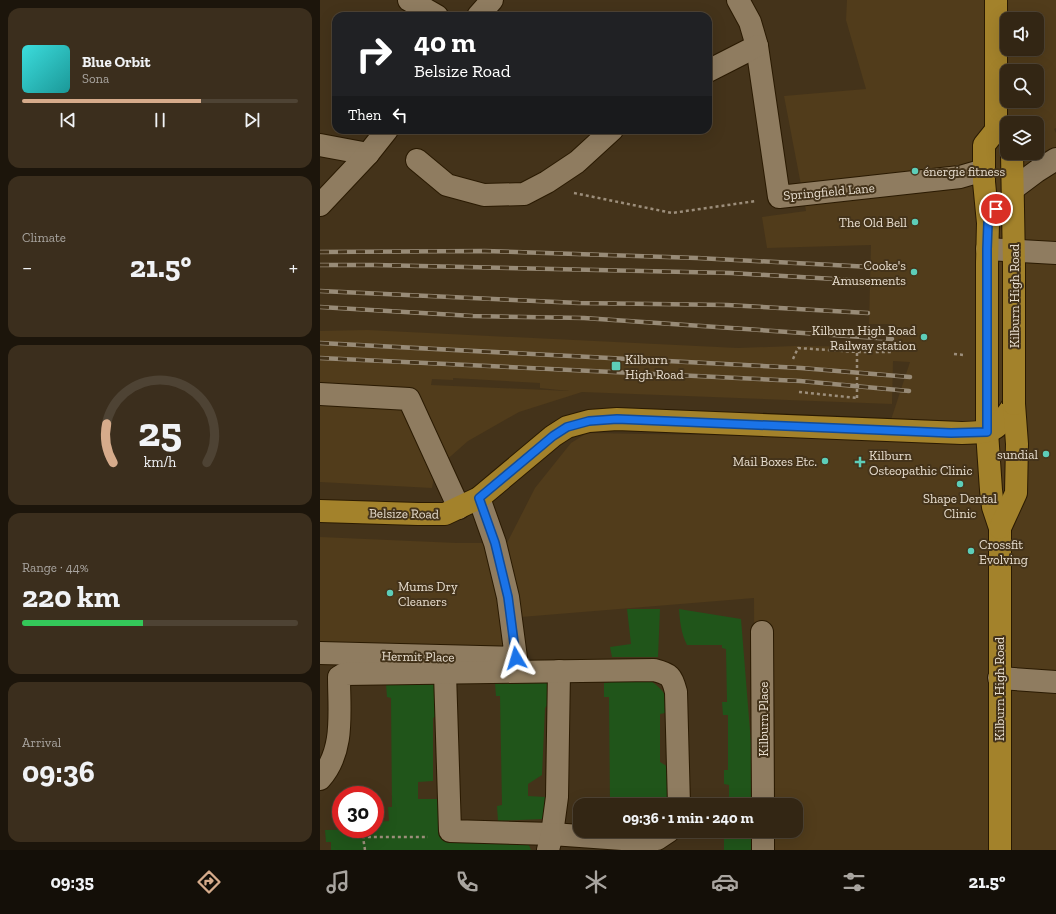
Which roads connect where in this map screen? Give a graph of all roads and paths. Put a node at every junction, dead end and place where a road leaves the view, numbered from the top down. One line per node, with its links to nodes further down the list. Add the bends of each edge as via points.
1 (409, 0): 5 (street)
2 (492, 0): 6 (street)
3 (738, 0): 7 (street, Springfield Lane, via 750,22)
4 (996, 0): 9 (main road, Kilburn High Road)
5 (431, 12)
6 (482, 12)
7 (757, 46): 8 (street); 18 (street, Springfield Lane, via 778,197 960,177)
8 (712, 69)
9 (1000, 116)
10 (384, 134): 14 (street)
11 (608, 134): 19 (street, via 577,162)
12 (1000, 137): 18 (main road, Kilburn High Road, via 984,145)
13 (320, 145): 14 (street)
14 (368, 154): 22 (street)
15 (1056, 159): 20 (street)
16 (417, 160): 19 (street, via 447,185 484,195 524,194)
17 (1012, 160): 20 (main road, Kilburn High Road)
18 (984, 170): 23 (main road, Kilburn High Road)
19 (548, 182): 21 (path, via 573,193 672,213)
20 (1013, 189): 23 (main road, Kilburn High Road, via 1000,200); 26 (main road, Kilburn High Road)
21 (752, 201)
22 (320, 205)
23 (988, 223): 25 (main road, Kilburn High Road)
24 (1056, 252): 26 (street)
25 (987, 256): 26 (street); 33 (main road, Kilburn High Road, bridge)
26 (1014, 258): 32 (main road, Kilburn High Road, bridge)
27 (857, 352): 28 (path); 29 (path, via 798,348); 30 (path, bridge, via 857,398)
28 (893, 352)
29 (793, 359)
30 (799, 392)
31 (320, 394): 35 (street, via 409,399)
32 (1014, 404): 33 (main road, via 998,427); 37 (main road, Kilburn High Road, via 1017,444 1016,493)
33 (987, 432): 34 (main road, Belsize Road, via 951,433 617,419 589,421 567,427 553,436); 37 (main road, Kilburn High Road, via 993,507)
34 (479, 498): 35 (main road, Belsize Road); 39 (street, Hermit Place, via 495,543 508,597 516,658)
35 (459, 508): 36 (main road, Belsize Road, via 445,514)
36 (320, 511)
37 (1000, 528): 42 (main road, Kilburn High Road)
38 (762, 632): 46 (street, Kilburn Place)
39 (320, 653)
40 (559, 671): 41 (street); 45 (street, via 654,670 666,673 673,680 676,692); 50 (street, via 557,797)
41 (445, 673): 44 (street, via 344,674 339,677 339,736 334,756); 47 (street)
42 (999, 678): 43 (street); 53 (main road, Kilburn High Road)
43 (1056, 682)
44 (320, 779)
45 (679, 798)
46 (763, 798)
47 (450, 831): 50 (street); 51 (path, via 440,837 363,837)
48 (658, 838): 50 (street)
49 (763, 838): 52 (street)
50 (550, 842)
51 (366, 850)
52 (763, 850)
53 (1000, 850)

